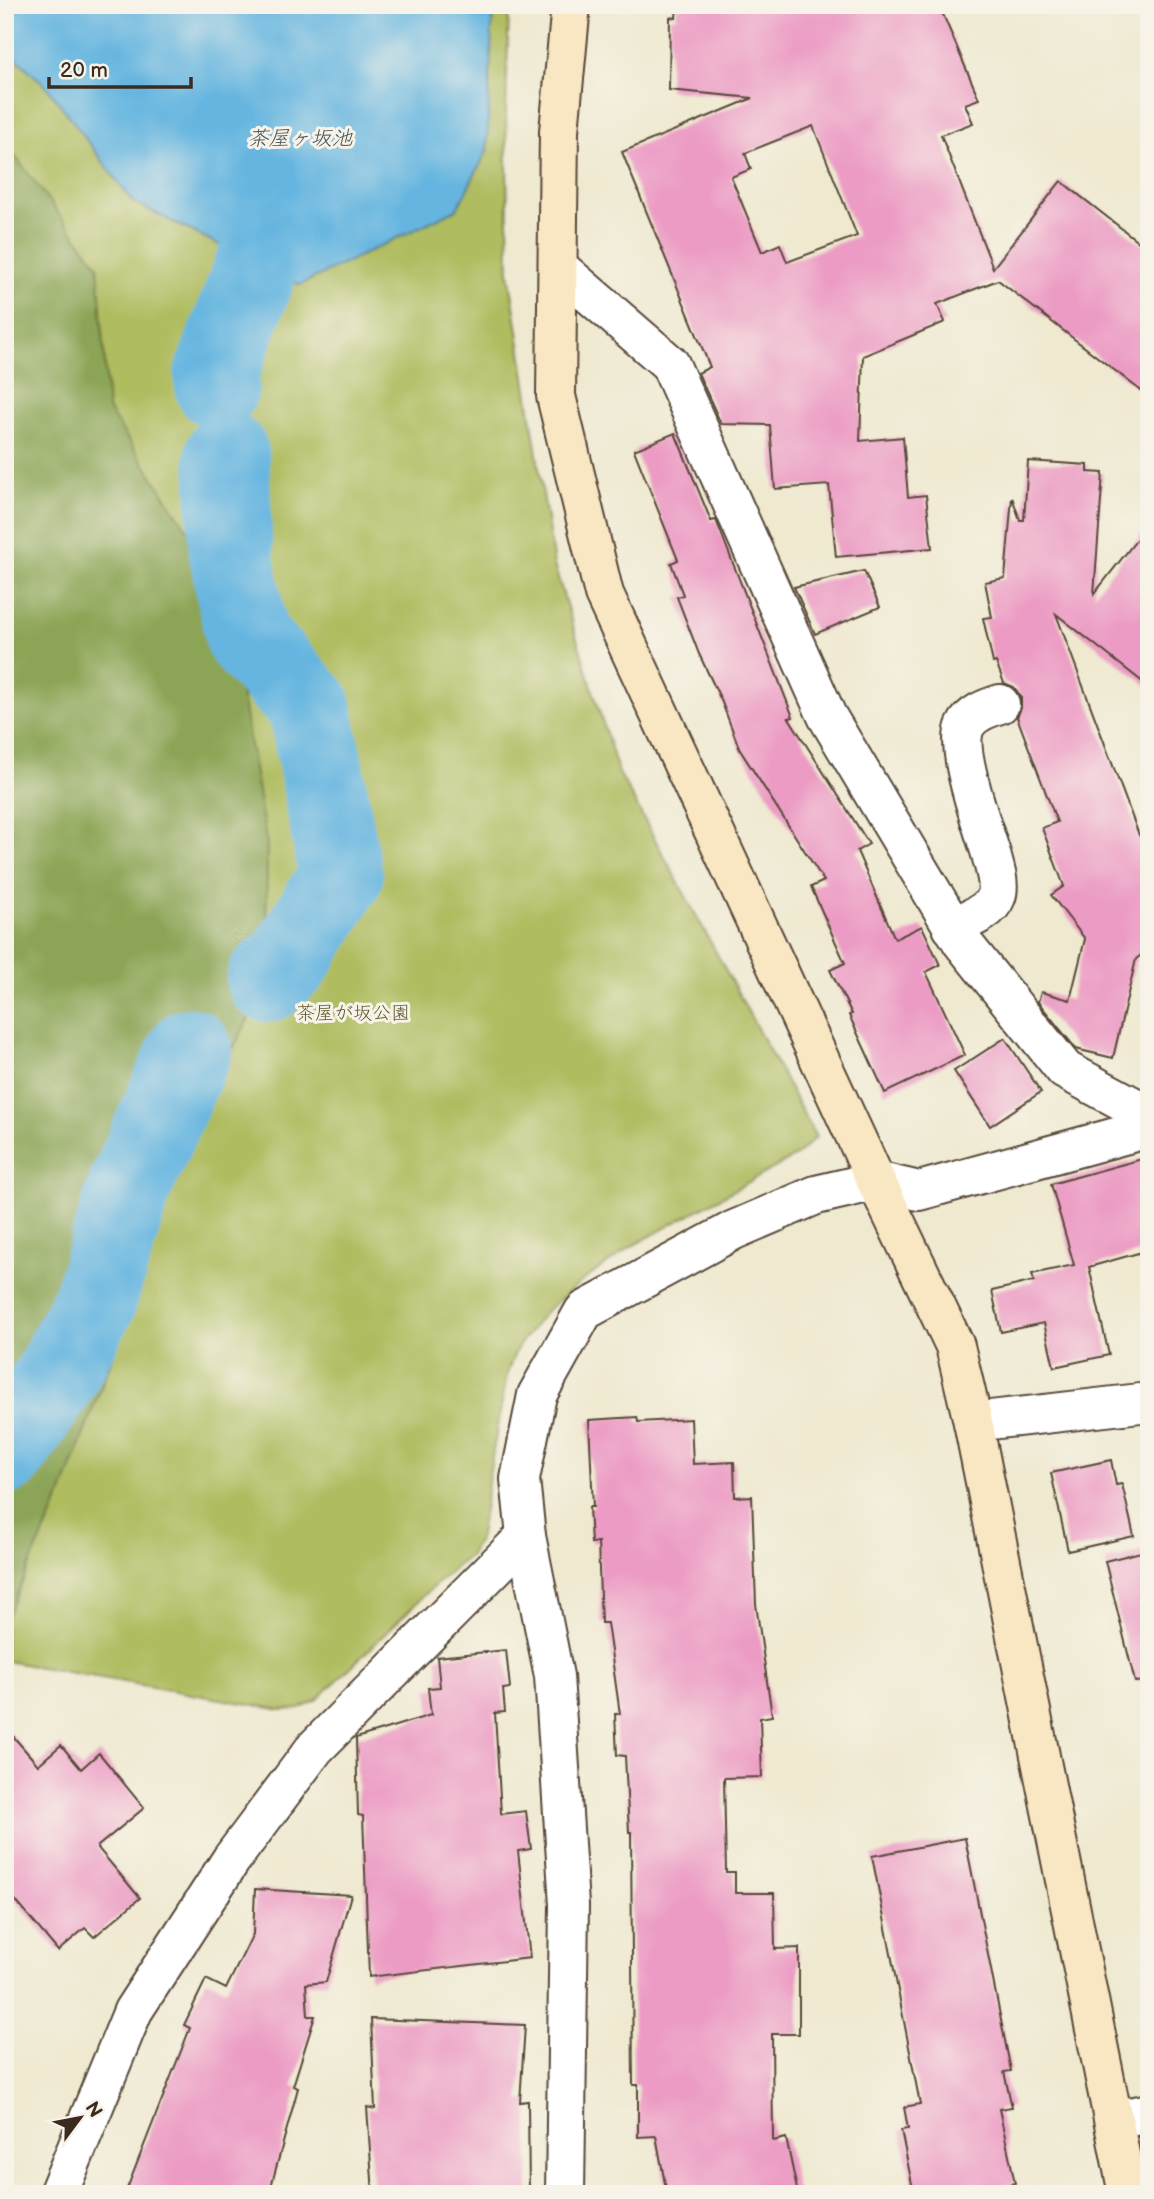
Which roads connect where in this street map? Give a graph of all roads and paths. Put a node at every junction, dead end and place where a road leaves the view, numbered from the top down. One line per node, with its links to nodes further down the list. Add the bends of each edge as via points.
1 (571, 5): 2 (street, via 559,131)
2 (558, 267): 4 (street, via 670,364 827,716); 7 (street, via 556,396 604,594)
3 (1000, 704): 4 (street, via 982,710 965,725 962,739 997,877 996,897 985,910)
4 (952, 927): 5 (street, via 1065,1070)
5 (1149, 1115)
6 (1149, 1128): 7 (street, via 919,1191)
7 (876, 1181): 9 (street, via 955,1346); 10 (street, via 816,1195 734,1230 584,1311 537,1395 520,1479)
8 (1149, 1402): 9 (street)
9 (973, 1422): 11 (street)
10 (526, 1536): 12 (street, via 315,1748 231,1860 132,2011); 13 (street, via 554,1676 569,1905)
11 (1132, 2116): 14 (street)
12 (58, 2194)
13 (565, 2194)
14 (1129, 2194)

